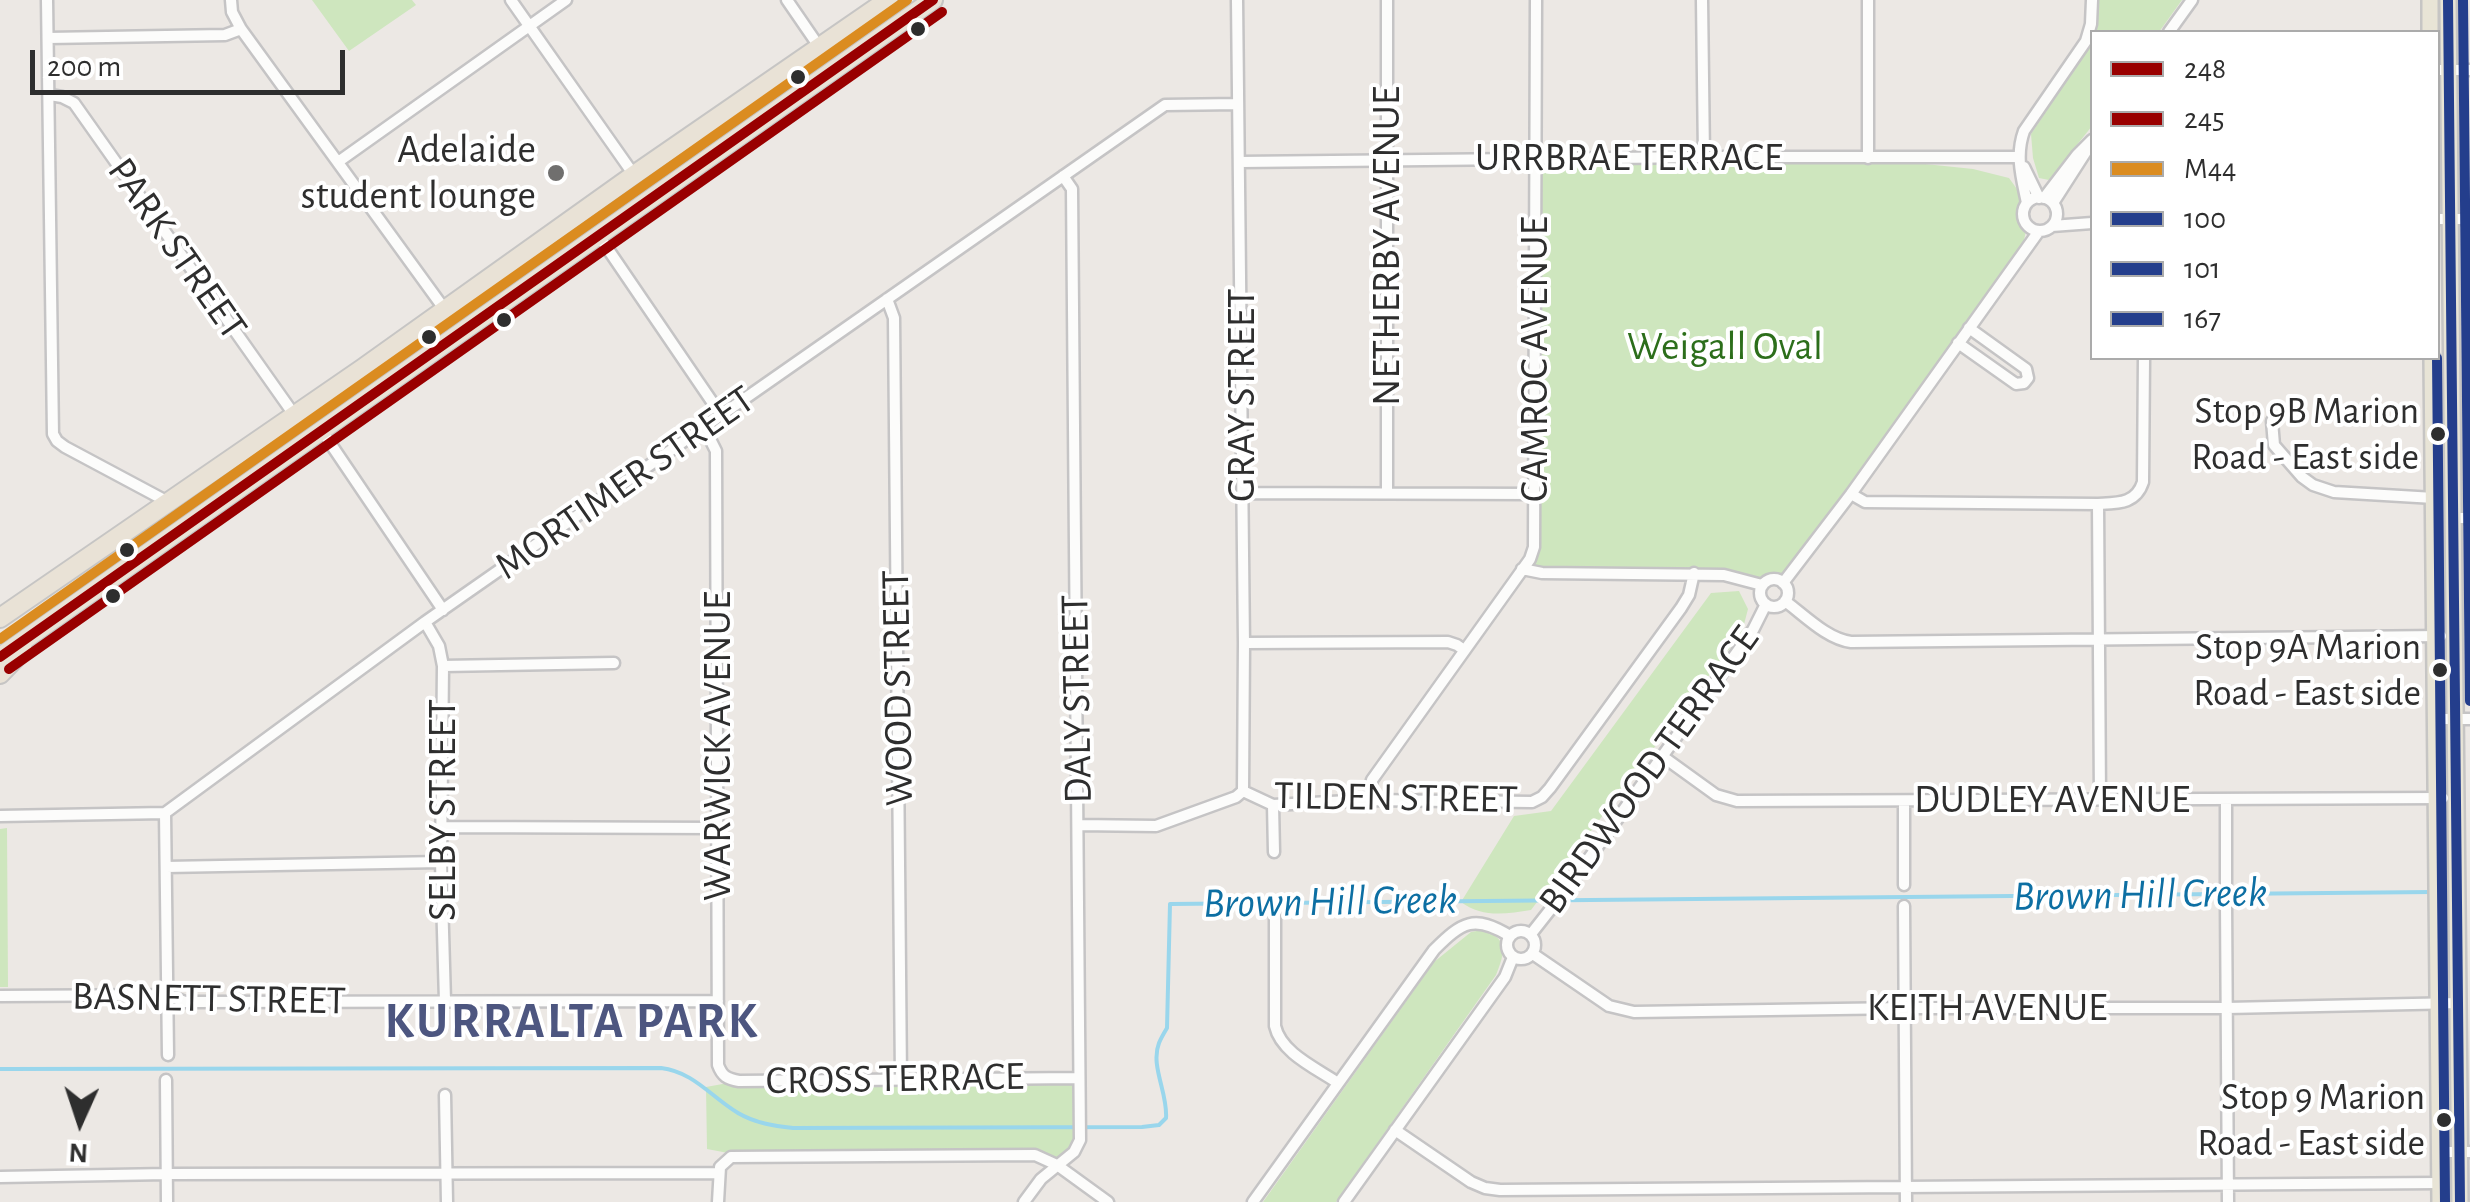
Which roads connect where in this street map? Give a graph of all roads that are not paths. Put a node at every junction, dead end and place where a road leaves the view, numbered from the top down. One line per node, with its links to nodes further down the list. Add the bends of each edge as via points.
1 (47, 0): 21 (street)
2 (231, 0): 18 (street)
3 (511, 0): 17 (street)
4 (566, 0): 17 (street)
5 (787, 0): 22 (street)
6 (888, 0): 22 (highway)
7 (933, 0): 23 (highway)
8 (1237, 0): 27 (street, GRAY STREET)
9 (1387, 0): 34 (street, NETHERBY AVENUE)
10 (1536, 0): 31 (street, CAMROC AVENUE)
11 (1702, 0): 30 (street)
12 (1868, 0): 32 (street)
13 (2092, 0): 33 (street, via 2086,41 2024,132)
14 (2192, 0): 19 (street)
15 (2430, 0): 20 (main road)
16 (2448, 0): 25 (main road)
17 (529, 25): 35 (street); 37 (street)
18 (240, 29): 21 (street, via 225,35); 35 (street)
19 (2170, 30)
20 (2430, 30)
21 (48, 38): 26 (street)
22 (820, 48): 23 (highway); 37 (highway)
23 (864, 49): 45 (highway)
24 (2470, 70): 25 (street)
25 (2443, 76): 41 (main road)
26 (50, 95): 58 (street, PARK STREET, via 74,103); 70 (street, via 54,434)
27 (1238, 104): 36 (street, GRAY STREET); 38 (street, MORTIMER STREET, via 1165,105)
28 (2090, 142): 40 (street)
29 (2090, 144): 40 (street)
30 (1704, 157): 31 (street, URRBRAE TERRACE); 32 (street, URRBRAE TERRACE)
31 (1536, 158): 34 (street, URRBRAE TERRACE); 67 (street, CAMROC AVENUE)
32 (1868, 158): 33 (street, URRBRAE TERRACE)
33 (2019, 158): 39 (street); 40 (street)
34 (1386, 160): 36 (street, URRBRAE TERRACE); 65 (street, NETHERBY AVENUE)
35 (338, 162): 49 (street)
36 (1240, 162): 66 (street, GRAY STREET)
37 (634, 176): 46 (highway)
38 (1063, 176): 48 (street, MORTIMER STREET); 108 (street, DALY STREET, via 1072,189)
39 (2028, 203): 40 (street); 44 (street, via 2023,212)
40 (2049, 208): 43 (street); 44 (street)
41 (2444, 219): 42 (street); 63 (main road)
42 (2470, 219)
43 (2090, 223)
44 (2033, 228): 50 (street, BIRDWOOD TERRACE)
45 (599, 236): 47 (highway); 59 (street)
46 (527, 254): 47 (highway); 49 (highway)
47 (543, 274): 55 (highway)
48 (888, 299): 59 (street, MORTIMER STREET); 133 (street, WOOD STREET, via 894,318)
49 (446, 310): 52 (highway)
50 (1969, 328): 51 (street, BIRDWOOD TERRACE); 51 (street, via 2026,369 2028,378 2016,384)
51 (1958, 343): 68 (street, BIRDWOOD TERRACE)
52 (382, 355): 55 (highway, via 387,371); 56 (highway)
53 (2144, 360): 71 (street, via 2141,489 2122,503)
54 (2432, 360): 64 (main road)
55 (405, 372): 57 (highway)
56 (344, 381): 57 (highway, via 372,379); 58 (highway)
57 (376, 392): 62 (highway)
58 (294, 416): 70 (highway)
59 (721, 416): 61 (street, MORTIMER STREET)
60 (2272, 421): 69 (street, via 2274,445 2320,488)
61 (704, 429): 82 (street, MORTIMER STREET); 110 (street, WARWICK AVENUE, via 716,452)
62 (322, 431): 74 (highway); 82 (street)
63 (2459, 461): 64 (main road, via 2447,449); 72 (main road)
64 (2434, 465): 69 (main road)
65 (1387, 492): 66 (street); 67 (street)
66 (1242, 493): 89 (street, GRAY STREET)
67 (1535, 494): 75 (street, CAMROC AVENUE, via 1534,548)
68 (1851, 494): 71 (street, via 1865,502); 78 (street, BIRDWOOD TERRACE)
69 (2434, 498): 86 (main road)
70 (170, 503): 73 (highway)
71 (2098, 504): 88 (street)
72 (2462, 518): 77 (main road)
73 (118, 538): 74 (highway, via 125,550); 83 (highway)
74 (162, 543): 84 (highway)
75 (1522, 569): 76 (street); 90 (street)
76 (1694, 573): 79 (street); 102 (street, TILDEN STREET, via 1690,595 1542,797 1510,803)
77 (2462, 582): 87 (main road)
78 (1784, 583): 79 (street, via 1772,579); 80 (street)
79 (1762, 585): 81 (street)
80 (1785, 601): 81 (street); 88 (street, via 1843,641)
81 (1766, 604): 97 (street, BIRDWOOD TERRACE)
82 (443, 610): 85 (street, MORTIMER STREET)
83 (3, 614)
84 (50, 620): 91 (highway); 94 (highway)
85 (425, 622): 93 (street, SELBY STREET); 106 (street, MORTIMER STREET)
86 (2435, 636): 87 (street); 88 (street); 95 (main road)
87 (2455, 636): 96 (main road)
88 (2099, 641): 103 (street)
89 (1244, 643): 90 (street, via 1448,642); 98 (street, GRAY STREET)
90 (1464, 650): 102 (street, via 1372,780)
91 (0, 656)
92 (614, 663): 93 (street)
93 (442, 666): 109 (street, SELBY STREET)
94 (0, 674)
95 (2436, 719): 96 (street); 99 (main road)
96 (2463, 719): 100 (main road)
97 (1662, 756): 104 (street, DUDLEY AVENUE, via 1728,799); 119 (street, BIRDWOOD TERRACE)
98 (1243, 791): 105 (street, TILDEN STREET); 108 (street, TILDEN STREET, via 1156,826)
99 (2436, 798): 100 (street, DUDLEY AVENUE); 101 (street, DUDLEY AVENUE); 127 (main road)
100 (2456, 798): 128 (main road)
101 (2226, 799): 103 (street, DUDLEY AVENUE); 115 (street)
102 (1368, 800): 105 (street, TILDEN STREET)
103 (2100, 800): 104 (street, DUDLEY AVENUE)
104 (1904, 801): 114 (street)
105 (1273, 805): 111 (street)
106 (165, 813): 107 (street); 113 (street)
107 (0, 816)
108 (1078, 825): 134 (street, DALY STREET)
109 (441, 827): 110 (street); 112 (street, SELBY STREET)
110 (719, 828): 126 (street, WARWICK AVENUE)
111 (1274, 852)
112 (442, 862): 113 (street); 125 (street, SELBY STREET)
113 (166, 867): 123 (street)
114 (1904, 884)
115 (2226, 884)
116 (2226, 903): 130 (street)
117 (1904, 906): 129 (street)
118 (1275, 912): 136 (street, via 1278,1038)
119 (1531, 934): 120 (street); 121 (street)
120 (1510, 936): 122 (street); 136 (street, via 1480,922 1448,936)
121 (1533, 954): 122 (street); 129 (street, KEITH AVENUE, via 1622,1011)
122 (1514, 957): 138 (street, BIRDWOOD TERRACE)
123 (166, 995): 124 (street, BASNETT STREET); 125 (street, BASNETT STREET, via 185,1002); 131 (street)
124 (0, 996)
125 (445, 1001): 126 (street, BASNETT STREET)
126 (718, 1002): 132 (street, WARWICK AVENUE)
127 (2438, 1003): 128 (street, KEITH AVENUE); 130 (street, KEITH AVENUE); 139 (main road)
128 (2459, 1003): 140 (main road)
129 (1905, 1008): 130 (street, KEITH AVENUE); 148 (street)
130 (2227, 1008): 147 (street)
131 (168, 1055)
132 (718, 1065): 133 (street, CROSS TERRACE, via 738,1081)
133 (902, 1078): 134 (street, CROSS TERRACE)
134 (1079, 1078): 141 (street, DALY STREET, via 1080,1140)
135 (166, 1080): 144 (street)
136 (1338, 1084): 155 (street)
137 (445, 1095): 142 (street)
138 (1395, 1130): 149 (street, via 1485,1188); 156 (street, BIRDWOOD TERRACE)
139 (2439, 1152): 140 (street); 146 (main road)
140 (2465, 1152): 161 (main road)
141 (1057, 1165): 143 (street, via 1035,1155 744,1156 731,1157); 153 (street, DALY STREET); 154 (street)
142 (446, 1173): 143 (street); 144 (street); 151 (street)
143 (719, 1173): 152 (street)
144 (167, 1174): 145 (street); 150 (street)
145 (0, 1177)
146 (2439, 1183): 147 (street); 160 (main road)
147 (2228, 1185): 148 (street); 159 (street)
148 (1906, 1187): 149 (street); 158 (street)
149 (1625, 1189): 157 (street)
150 (168, 1202)
151 (446, 1202)
152 (718, 1202)
153 (1024, 1202)
154 (1108, 1202)
155 (1253, 1202)
156 (1344, 1202)
157 (1625, 1202)
158 (1906, 1202)
159 (2228, 1202)
160 (2440, 1202)
161 (2460, 1202)

